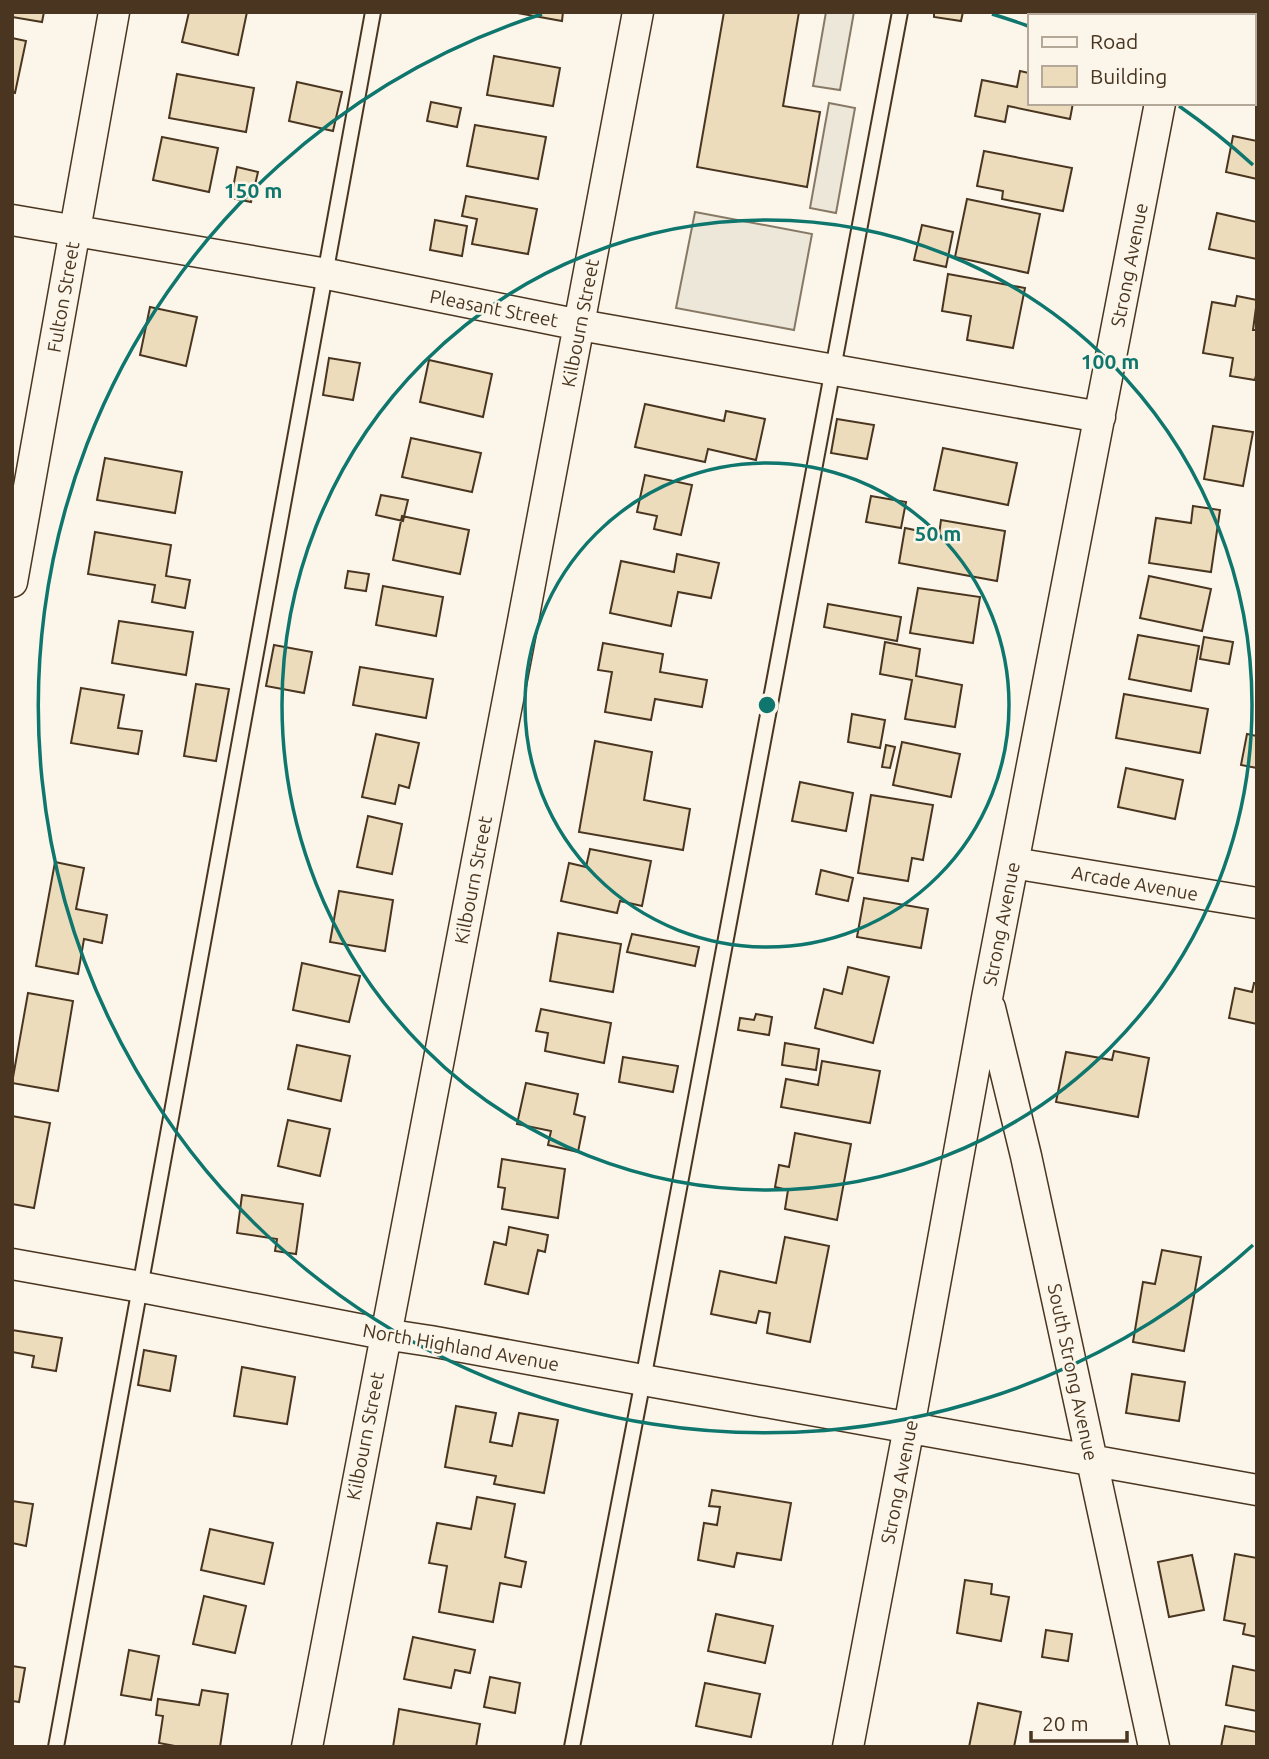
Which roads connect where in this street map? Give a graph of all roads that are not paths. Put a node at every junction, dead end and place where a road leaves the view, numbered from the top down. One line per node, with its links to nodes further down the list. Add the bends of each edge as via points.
1 (114, 12): 7 (street, Fulton Street)
2 (373, 12): 8 (lane)
3 (638, 12): 9 (street, Kilbourn Street)
4 (900, 12): 10 (lane)
5 (1160, 105): 11 (street, Strong Avenue)
6 (12, 220): 7 (street, Pleasant Street)
7 (75, 231): 8 (street, Pleasant Street); 12 (street, Fulton Street)
8 (327, 274): 9 (street, Pleasant Street); 17 (lane)
9 (580, 325): 10 (street, Pleasant Street); 18 (street, Kilbourn Street)
10 (833, 370): 11 (street, Pleasant Street); 19 (lane)
11 (1100, 417): 13 (street, Strong Avenue)
12 (12, 582)
13 (1013, 863): 14 (street, Arcade Avenue); 15 (street, Strong Avenue)
14 (1257, 903)
15 (987, 998): 20 (street, Strong Avenue); 21 (street, South Strong Avenue)
16 (12, 1264): 17 (street, North Highland Avenue)
17 (141, 1287): 18 (street, North Highland Avenue); 23 (lane)
18 (384, 1334): 19 (street, North Highland Avenue); 24 (street, Kilbourn Street)
19 (643, 1380): 20 (street, North Highland Avenue); 25 (lane)
20 (909, 1427): 21 (street, North Highland Avenue); 26 (street, Strong Avenue)
21 (1092, 1460): 22 (street, North Highland Avenue); 27 (street, South Strong Avenue)
22 (1257, 1490)
23 (56, 1747)
24 (307, 1747)
25 (572, 1747)
26 (848, 1747)
27 (1154, 1747)

